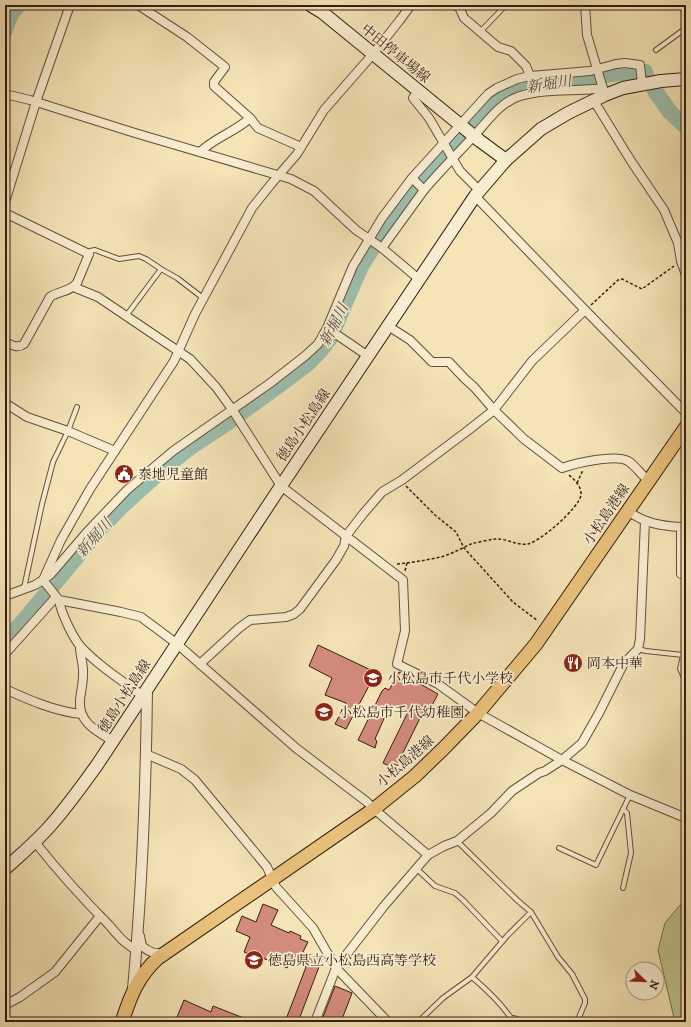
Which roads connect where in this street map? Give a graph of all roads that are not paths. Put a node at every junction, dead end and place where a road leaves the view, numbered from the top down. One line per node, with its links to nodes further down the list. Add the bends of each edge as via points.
1 (70, 5): 20 (street)
2 (138, 5): 21 (street, via 187,37 225,67 214,82 214,86)
3 (310, 5): 11 (main road, 中田停車場線)
4 (411, 5): 11 (street)
5 (456, 5): 9 (street, via 464,18)
6 (506, 5): 9 (lane)
7 (585, 5): 12 (street, via 588,35)
8 (686, 28): 10 (lane)
9 (480, 32): 13 (street, via 498,47 511,51 526,66)
10 (656, 50)
11 (373, 54): 17 (main road, 中田停車場線); 25 (street, via 324,110)
12 (598, 71): 13 (street); 14 (street, via 625,63 640,65); 16 (street)
13 (530, 76): 22 (street, via 517,79 488,94)
14 (641, 76): 15 (main road, 徳島小松島線, via 661,81); 16 (main road, 徳島小松島線, via 623,88)
15 (686, 80)
16 (603, 89): 19 (main road, 徳島小松島線); 23 (street, via 518,96 494,113)
17 (419, 90): 22 (main road, 中田停車場線); 24 (street, via 412,98 429,118)
18 (5, 94): 20 (street)
19 (594, 101): 28 (main road, 徳島小松島線, via 541,129); 39 (street, via 664,210 678,243)
20 (36, 102): 26 (street); 33 (street)
21 (250, 118): 25 (street, via 258,128); 26 (street)
22 (461, 125): 23 (main road, 中田停車場線); 24 (street)
23 (473, 135): 27 (street); 28 (main road)
24 (444, 146): 27 (street); 30 (street)
25 (301, 148): 29 (street)
26 (200, 152): 29 (street)
27 (451, 157): 31 (street); 32 (street)
28 (506, 160): 32 (main road, 徳島小松島線)
29 (279, 175): 35 (street, via 314,191); 42 (street, via 252,208)
30 (413, 180): 31 (street); 35 (street)
31 (423, 189): 36 (street)
32 (478, 194): 40 (main road, 徳島小松島線); 43 (street)
33 (5, 202)
34 (5, 213): 37 (street)
35 (370, 240): 36 (street); 46 (street, via 353,266)
36 (381, 247): 40 (street)
37 (88, 254): 38 (lane, via 95,250 119,259 140,256); 41 (street)
38 (161, 269): 42 (lane); 44 (lane)
39 (686, 275)
40 (420, 280): 45 (main road, 徳島小松島線)
41 (74, 286): 44 (street, via 98,297); 47 (street, via 50,297 21,347)
42 (204, 298): 48 (street)
43 (585, 310): 53 (street, via 532,361); 54 (street)
44 (126, 316): 48 (street)
45 (388, 326): 49 (main road, 徳島小松島線); 53 (street, via 410,340 432,362 449,362)
46 (328, 329): 49 (street); 52 (street, via 318,344 305,356)
47 (5, 342)
48 (179, 351): 52 (street, via 216,387); 57 (street)
49 (368, 356): 59 (main road, 徳島小松島線)
50 (5, 403): 56 (street, via 27,417)
51 (77, 408): 56 (lane)
52 (233, 410): 59 (street); 64 (street, via 173,451 127,490)
53 (494, 410): 58 (street, via 524,439 562,468 598,459 626,460); 62 (street, via 402,480 382,492)
54 (686, 413)
55 (686, 427): 58 (main road, 小松島港線)
56 (68, 431): 57 (street); 65 (lane, via 54,462 42,504)
57 (115, 451): 64 (street, via 90,488 61,540)
58 (648, 480): 60 (main road, 小松島港線)
59 (281, 486): 62 (street); 68 (main road, 徳島小松島線)
60 (628, 510): 61 (street); 76 (main road, 小松島港線, via 536,644)
61 (645, 521): 63 (street, via 662,526 681,527); 70 (street)
62 (346, 536): 72 (street, via 336,560 300,609 286,617 250,620); 76 (street, via 403,580 405,631 397,664 438,684)
63 (681, 574)
64 (44, 582): 65 (street); 67 (street)
65 (24, 589): 66 (street)
66 (5, 596)
67 (56, 597): 68 (street, via 141,617); 69 (street); 71 (street)
68 (176, 643): 72 (street); 75 (main road, 徳島小松島線)
69 (80, 647): 75 (street, via 97,662); 77 (street, via 83,673)
70 (638, 649): 73 (lane, via 683,655 680,669); 80 (street, via 624,664 582,743)
71 (5, 654)
72 (200, 664): 82 (street, via 296,748)
73 (686, 682)
74 (5, 689): 77 (street, via 42,705)
75 (145, 692): 78 (main road, 徳島小松島線); 79 (street)
76 (478, 713): 80 (street); 82 (main road, 小松島港線, via 414,776)
77 (81, 714): 78 (street, via 99,733)
78 (113, 740): 86 (main road, 徳島小松島線, via 77,793)
79 (146, 754): 91 (street, via 181,770 195,780 268,867); 95 (street)
80 (562, 760): 81 (street); 85 (street, via 512,791 491,813)
81 (630, 795): 83 (lane); 84 (street)
82 (374, 809): 88 (street); 91 (main road, 小松島港線)
83 (623, 809): 87 (lane, via 596,865); 92 (lane, via 627,813 631,853)
84 (686, 818)
85 (456, 841): 88 (street); 93 (lane)
86 (35, 842): 89 (main road, 徳島小松島線); 94 (street)
87 (559, 848)
88 (428, 856): 90 (street)
89 (5, 869)
90 (418, 869): 96 (lane, via 435,886 463,900); 99 (street, via 384,906)
91 (273, 878): 98 (main road, 小松島港線); 99 (street, via 276,887 313,928)
92 (623, 888)
93 (531, 912): 96 (lane); 110 (lane, via 558,957 572,974 585,999)
94 (100, 916): 97 (street); 102 (street, via 56,972)
95 (139, 929): 97 (street); 98 (street, via 142,946 155,954)
96 (502, 941): 100 (lane)
97 (136, 950): 101 (street)
98 (165, 953): 101 (main road, 小松島港線, via 147,968)
99 (336, 968): 105 (street); 106 (street)
100 (472, 977): 103 (lane); 107 (lane, via 443,998)
101 (133, 989): 104 (main road, 小松島港線)
102 (5, 1006)
103 (511, 1018): 108 (lane); 109 (lane)
104 (122, 1022)
105 (316, 1022)
106 (388, 1022)
107 (418, 1022)
108 (506, 1022)
109 (524, 1022)
110 (577, 1022)

